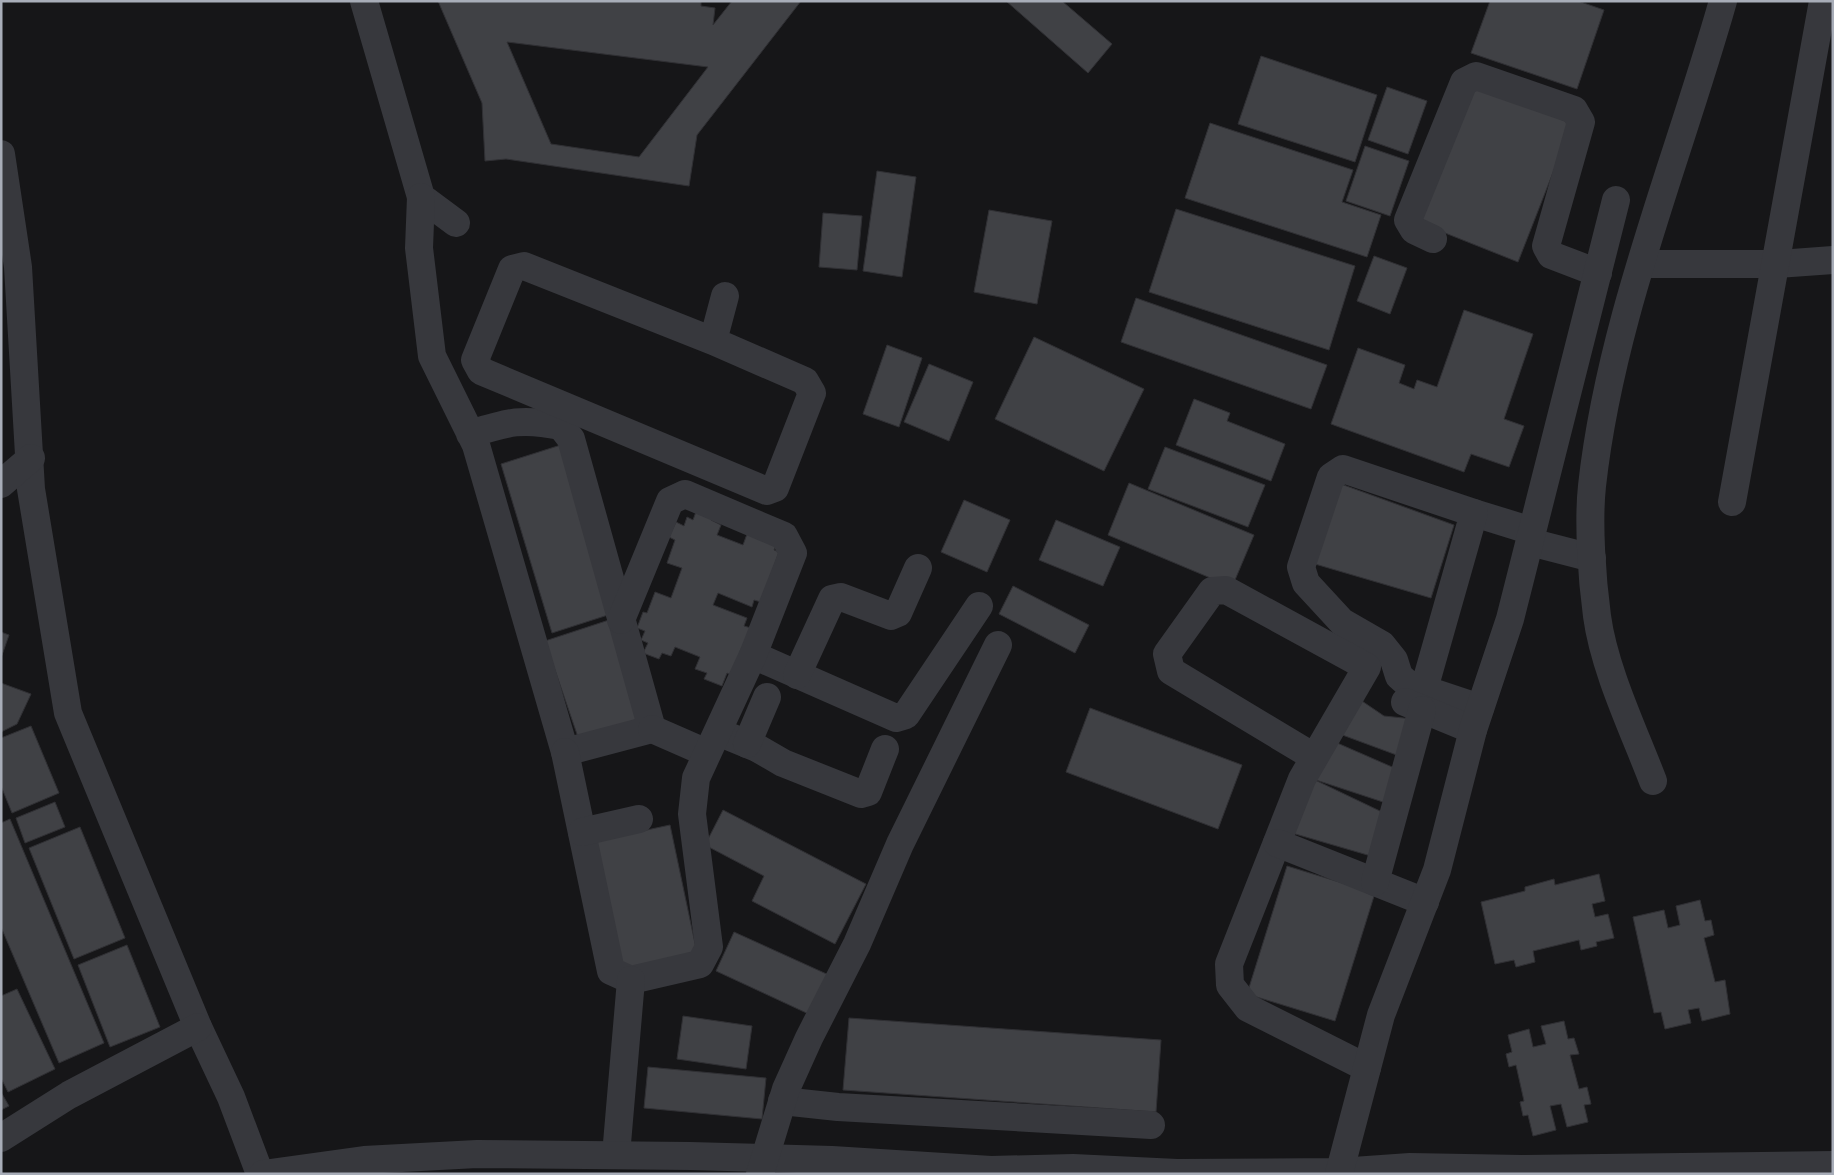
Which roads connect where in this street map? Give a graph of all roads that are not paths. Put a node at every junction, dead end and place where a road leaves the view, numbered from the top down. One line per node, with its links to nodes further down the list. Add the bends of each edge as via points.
1 (364, 1): 5 (street)
2 (1723, 1): 10 (street)
3 (1824, 1): 11 (street)
4 (1, 154): 16 (street, via 18,268)
5 (421, 197): 7 (street); 15 (street, via 419,248 432,356)
6 (1616, 200): 12 (street)
7 (456, 222)
8 (1433, 239): 12 (street, via 1414,230 1408,220 1464,82 1476,76 1574,110 1581,122 1546,246 1551,255)
9 (1833, 260): 11 (street)
10 (1642, 264): 11 (street); 21 (street, via 1608,380 1591,488)
11 (1777, 264): 18 (street)
12 (1598, 273): 20 (street)
13 (725, 296): 14 (street)
14 (713, 341): 14 (street, via 805,381 812,393 775,488 767,491 481,371 475,360 512,269 524,266)
15 (470, 434): 24 (street, via 514,421 561,426 571,439); 36 (street)
16 (31, 458): 17 (street); 45 (street, via 32,489 68,714)
17 (1, 484)
18 (1732, 502)
19 (1474, 512): 20 (street); 30 (street); 30 (street, via 1343,468 1331,477 1301,567 1306,583 1342,622 1382,645 1394,660 1399,676)
20 (1531, 536): 21 (street); 31 (street, via 1510,619)
21 (1592, 558): 38 (street, via 1597,618 1615,685)
22 (918, 568): 28 (street, via 898,613 891,616 841,596 832,600)
23 (979, 606): 28 (street, via 906,715 896,718)
24 (622, 620): 26 (street, via 670,501 685,494 784,536 792,553); 32 (street)
25 (998, 645): 47 (street, via 900,844)
26 (753, 655): 28 (street); 33 (street)
27 (1368, 667): 30 (street, via 1402,701); 37 (street); 37 (street, via 1226,590 1212,591 1167,654 1171,671)
28 (797, 675)
29 (767, 697): 34 (street)
30 (1423, 699): 31 (street); 42 (street)
31 (1477, 719): 43 (street, via 1437,870)
32 (652, 729): 33 (street); 36 (street)
33 (712, 742): 34 (street); 44 (street, via 696,778 692,814 709,947 700,964)
34 (747, 744): 35 (street, via 783,763 861,794 868,792)
35 (885, 748)
36 (565, 752): 40 (street)
37 (1314, 757): 41 (street)
38 (1653, 781)
39 (638, 819): 40 (street)
40 (582, 832): 44 (street, via 611,971)
41 (1277, 842): 42 (street); 46 (street, via 1228,964 1230,985 1248,1008)
42 (1374, 882): 43 (street)
43 (1425, 902): 46 (street, via 1382,1015)
44 (631, 980): 50 (street)
45 (198, 1027): 49 (street, via 69,1094); 54 (street, via 232,1098)
46 (1367, 1068): 53 (street)
47 (782, 1102): 48 (street); 52 (street)
48 (1151, 1125)
49 (1, 1138)
50 (616, 1155): 52 (street); 54 (street, via 477,1154 364,1160)
51 (1833, 1165): 53 (street, via 1522,1169 1410,1167)
52 (762, 1166): 53 (street)
53 (1339, 1173)
54 (262, 1174)

